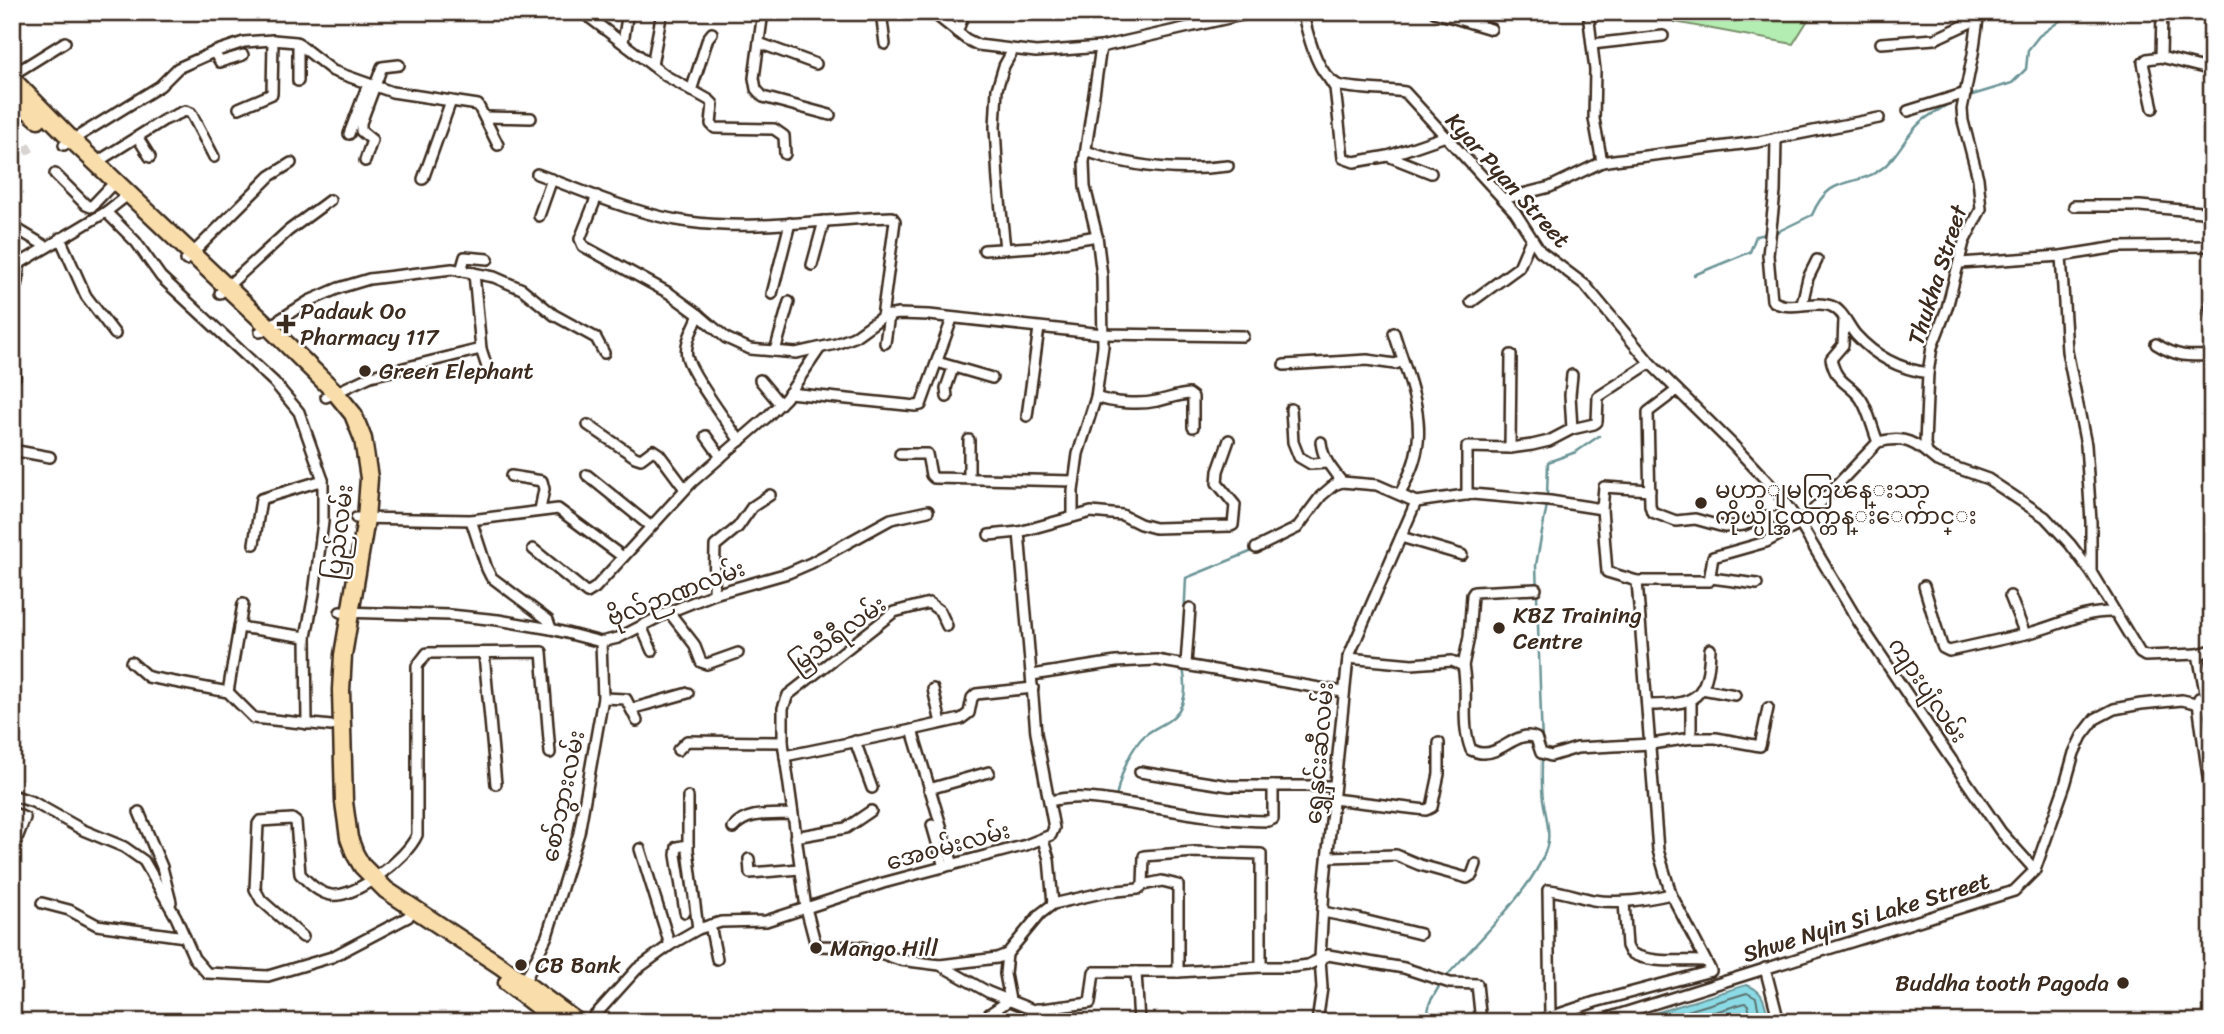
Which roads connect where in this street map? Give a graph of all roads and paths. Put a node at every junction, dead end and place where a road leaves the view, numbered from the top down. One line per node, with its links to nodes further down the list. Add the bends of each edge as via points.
1 (582, 12): 21 (street)
2 (628, 12): 21 (street)
3 (662, 12): 34 (street)
4 (763, 12): 23 (street)
5 (881, 12): 25 (street)
6 (932, 12): 17 (street)
7 (965, 12): 17 (street)
8 (1255, 12): 12 (street)
9 (1302, 12): 36 (street, via 1318,63)
10 (1434, 12): 15 (street)
11 (2162, 12): 31 (street)
12 (1243, 14): 27 (street)
13 (1979, 15): 24 (street, via 1935,39); 41 (street, Thukha Street)
14 (1589, 21): 26 (street)
15 (1491, 29)
16 (712, 33): 40 (street)
17 (957, 33): 28 (street, via 978,46)
18 (1662, 36): 26 (street)
19 (273, 40): 22 (street); 29 (street, via 244,42); 44 (street, via 272,94)
20 (65, 42): 37 (street)
21 (623, 42): 34 (street)
22 (298, 43): 38 (street); 39 (street, via 333,71)
23 (759, 43): 32 (street); 47 (street, via 754,78 760,96)
24 (1881, 43)
25 (885, 44)
26 (1592, 44): 64 (street)
27 (1101, 47): 28 (street); 57 (street)
28 (1013, 50): 89 (street, via 997,89 995,127)
29 (214, 52): 30 (street, via 220,62); 55 (street, via 178,68 160,86)
30 (243, 55)
31 (2161, 57): 35 (street); 45 (street, via 2147,60 2143,66)
32 (816, 64)
33 (399, 65): 39 (street, via 384,65)
34 (652, 65): 40 (street)
35 (2212, 70)
36 (1327, 75): 52 (street, Kyar Pyan Street, via 1338,85 1405,92); 59 (street, via 1335,88 1343,158 1354,162)
37 (12, 77): 55 (highway, ပြည်လမ်း)
38 (298, 81)
39 (371, 85): 43 (street); 51 (street); 62 (street, via 361,123 361,131 372,140)
40 (691, 91): 58 (street, via 713,104 711,124 715,128 774,129 784,136)
41 (1966, 93): 46 (street); 95 (street, Thukha Street, via 1963,121 1981,209)
42 (12, 96): 55 (highway, ပြည်လမ်း)
43 (451, 101): 48 (street, via 478,104); 70 (street)
44 (239, 108)
45 (2153, 108)
46 (1908, 111)
47 (830, 115)
48 (485, 117): 49 (street); 56 (street)
49 (531, 118)
50 (1879, 118): 54 (street)
51 (349, 134)
52 (1446, 136): 59 (street); 75 (street, Kyar Pyan Street)
53 (138, 138): 60 (street); 61 (street, via 185,111 191,113); 63 (street)
54 (1776, 138): 64 (street); 105 (street, via 1769,286 1775,304)
55 (69, 143): 63 (highway, ပြည်လမ်း); 72 (highway, ပြည်လမ်း)
56 (498, 145)
57 (1086, 151): 66 (street, via 1173,170); 84 (street, via 1085,187)
58 (785, 154)
59 (1388, 156): 67 (street)
60 (150, 157)
61 (214, 157)
62 (365, 161)
63 (97, 162): 74 (highway, ပြည်လမ်း)
64 (1602, 162): 75 (street, via 1550,187)
65 (290, 163): 92 (street, via 270,176)
66 (1228, 166)
67 (1431, 173)
68 (55, 174): 72 (street, via 91,207)
69 (537, 174): 71 (street)
70 (423, 178)
71 (552, 179): 73 (street); 80 (street)
72 (109, 188): 74 (highway, ပြည်လမ်း)
73 (597, 196): 82 (street, via 688,222); 107 (street, via 580,239 583,246 669,293)
74 (126, 197): 78 (street); 92 (highway, ပြည်လမ်း)
75 (1503, 199): 86 (street, Kyar Pyan Street)
76 (330, 200): 100 (street)
77 (2074, 206): 79 (street)
78 (106, 212): 85 (street); 165 (street, via 161,276 299,411)
79 (2212, 213)
80 (539, 216)
81 (824, 220): 82 (street); 97 (street); 108 (street, via 894,218)
82 (790, 223): 101 (street)
83 (12, 226): 88 (street)
84 (1097, 236): 89 (street); 116 (street)
85 (60, 238): 88 (street); 115 (street, via 86,296)
86 (1531, 239): 104 (street, via 1519,267); 129 (street, Kyar Pyan Street, via 1585,285)
87 (2212, 246): 91 (street, via 2140,246)
88 (47, 247): 96 (street)
89 (1005, 249): 90 (street)
90 (984, 250)
91 (2061, 256): 95 (street); 190 (street, via 2067,351 2086,445)
92 (190, 257): 100 (highway, ပြည်လမ်း)
93 (488, 259): 98 (street, via 464,257)
94 (1817, 260): 105 (street)
95 (1959, 263): 133 (street, Thukha Street)
96 (16, 265): 102 (street, via 18,283)
97 (812, 265)
98 (461, 271): 99 (street); 113 (street, via 349,285 309,301)
99 (474, 273): 122 (street); 124 (street, via 522,289 554,315 596,338)
100 (223, 290): 113 (highway, ပြည်လမ်း)
101 (772, 294)
102 (12, 295)
103 (789, 302): 123 (street)
104 (1471, 302)
105 (1802, 304): 111 (street, via 1829,304)
106 (2210, 304): 109 (street)
107 (699, 315): 123 (street, via 726,338 750,349); 152 (street, via 687,355)
108 (886, 316): 110 (street); 118 (street); 120 (street, via 854,337)
109 (2212, 316)
110 (952, 319): 112 (street); 128 (street)
111 (1844, 319): 133 (street, via 1879,355); 154 (street, via 1843,345 1832,359 1834,369 1840,381 1859,397)
112 (1039, 328): 116 (street); 145 (street)
113 (265, 329): 140 (highway, ပြည်လမ်း)
114 (1394, 333): 127 (street)
115 (115, 334)
116 (1102, 334): 117 (street); 142 (street)
117 (1243, 336)
118 (886, 343)
119 (2156, 344): 126 (street, via 2172,354)
120 (820, 348): 123 (street); 139 (street)
121 (12, 349): 135 (street)
122 (481, 349): 132 (street); 140 (street, via 371,376)
123 (775, 351)
124 (604, 354)
125 (1511, 355): 155 (street)
126 (2212, 355)
127 (1403, 361): 130 (street); 170 (street, via 1414,398 1418,441)
128 (937, 362): 131 (street); 139 (street, via 921,405)
129 (1650, 363): 138 (street, Kyar Pyan Street); 148 (street, via 1598,397 1596,424)
130 (1284, 365)
131 (953, 368): 136 (street); 141 (street)
132 (489, 373)
133 (1928, 373): 157 (street, Thukha Street)
134 (1572, 374): 148 (street)
135 (15, 377)
136 (992, 378)
137 (760, 380): 143 (street)
138 (1677, 390): 169 (street, via 1648,412); 180 (street, Kyar Pyan Street, via 1756,468)
139 (789, 393): 143 (street)
140 (331, 394): 178 (highway, ပြည်လမ်း, via 354,442)
141 (947, 397)
142 (1096, 397): 147 (street, via 1148,402 1189,394 1193,397); 166 (street)
143 (780, 404): 152 (street)
144 (1291, 409): 161 (street, via 1298,457 1311,464)
145 (1027, 416)
146 (588, 425): 168 (street, via 640,459 653,450)
147 (1194, 428)
148 (1572, 429): 155 (street, via 1549,441)
149 (706, 436): 160 (street)
150 (969, 440): 164 (street)
151 (1229, 440): 177 (street, via 1217,483 1235,505 1231,526 1156,528 1108,512)
152 (740, 441): 160 (street)
153 (1321, 442): 161 (street)
154 (1878, 442): 157 (street, via 1914,442); 180 (street)
155 (1510, 448): 172 (street, via 1467,447)
156 (12, 450): 159 (street)
157 (1927, 453): 190 (street, via 1988,479 2045,517)
158 (900, 454): 164 (street, via 927,454 934,478)
159 (50, 457)
160 (721, 457): 168 (street)
161 (1326, 463): 167 (street)
162 (587, 475): 181 (street)
163 (511, 476): 175 (street, via 542,481)
164 (969, 477): 166 (street)
165 (323, 480): 185 (street, via 261,499); 208 (street, via 323,522)
166 (1074, 481): 177 (street)
167 (1342, 482): 170 (street, via 1377,485); 186 (street, via 1321,496 1297,528)
168 (685, 489): 181 (street)
169 (1650, 490): 174 (street, via 1604,486); 180 (street, via 1652,512 1675,521 1695,519 1732,527 1763,516)
170 (1400, 494): 173 (street)
171 (771, 495): 196 (street, via 759,501 715,546)
172 (1466, 495): 173 (street); 174 (street)
173 (1416, 502): 184 (street, ရွှေနှင်းဆီလမ်း)
174 (1602, 509): 192 (street, via 1607,572)
175 (540, 510): 179 (street); 189 (street, via 558,509)
176 (928, 511): 196 (street, ဗိုလ်ဉာဏလမ်း, via 891,519 788,573)
177 (1073, 515): 182 (street)
178 (361, 519): 179 (street); 200 (highway, ပြည်လမ်း)
179 (471, 520): 206 (street, via 491,577 548,620)
180 (1800, 524): 191 (street, via 1754,547 1713,557); 278 (street, ကျားပျံလမ်း, via 1944,749 2001,832)
181 (650, 526): 189 (street)
182 (1019, 532): 183 (street); 220 (street, အေဝမ်းလမ်း)
183 (989, 535)
184 (1401, 537): 188 (street); 216 (street, ရွှေနှင်းဆီလမ်း)
185 (254, 544)
186 (1256, 548)
187 (533, 550): 189 (street, via 587,593)
188 (1462, 555)
189 (623, 557)
190 (2091, 572): 202 (street)
191 (1711, 578): 192 (street); 193 (street)
192 (1637, 581): 232 (street)
193 (1757, 584)
194 (1924, 586): 207 (street, via 1942,648 1948,651)
195 (1536, 589): 219 (street, via 1474,592)
196 (714, 594): 201 (street, ဗိုလ်ဉာဏလမ်း)
197 (2010, 596): 207 (street)
198 (243, 604): 204 (street)
199 (1189, 608): 218 (street)
200 (345, 612): 206 (street, ဗိုလ်ဉာဏလမ်း, via 450,615); 239 (highway, ပြည်လမ်း, via 334,654); 279 (highway, ပြည်လမ်း, via 341,690 344,802 349,838)
201 (669, 612): 205 (street, ဗိုလ်ဉာဏလမ်း); 213 (street, via 694,644 701,662)
202 (2114, 612): 207 (street, via 2077,615); 215 (street, via 2145,656)
203 (947, 626): 244 (street, မြသီရီလမ်း, via 940,611 929,603 894,612 879,622 788,695 783,708)
204 (239, 627): 208 (street); 225 (street)
205 (642, 628): 209 (street, ဗိုလ်ဉာဏလမ်း); 212 (street)
206 (551, 629): 209 (street, ဗိုလ်ဉာဏလမ်း)
207 (2025, 634)
208 (306, 636): 238 (street)
209 (601, 642): 229 (street, စော်ဘွားလမ်း)
210 (1710, 649): 224 (street)
211 (2212, 650): 215 (street)
212 (653, 652)
213 (738, 653)
214 (484, 654): 248 (street, via 542,652); 252 (street); 279 (street, via 427,653 417,666 417,835 397,862)
215 (2198, 654): 221 (street)
216 (1348, 658): 219 (street); 226 (street, ရွှေနှင်းဆီလမ်း)
217 (131, 662): 225 (street, via 148,677)
218 (1182, 663): 220 (street, via 1134,660); 226 (street)
219 (1463, 666): 246 (street, via 1464,715 1471,750 1482,754 1530,736 1536,738 1543,754 1551,756 1577,748)
220 (1032, 675): 222 (street, အေဝမ်းလမ်း)
221 (2203, 686): 231 (street); 233 (street)
222 (1033, 688): 237 (street, via 976,694 969,713); 260 (street, အေဝမ်းလမ်း, via 1036,733)
223 (933, 689): 237 (street)
224 (1702, 690): 228 (street); 230 (street)
225 (228, 692): 238 (street, via 254,718)
226 (1343, 692): 254 (street, ရွှေနှင်းဆီလမ်း)
227 (688, 693): 235 (street)
228 (1735, 695)
229 (603, 698): 235 (street, via 626,699); 305 (street, စော်ဘွားလမ်း, via 575,852 547,936)
230 (1690, 700): 232 (street); 242 (street)
231 (2198, 703): 233 (street, Shwe Nyin Si Lake Street); 261 (street); 278 (street, Shwe Nyin Si Lake Street, via 2141,704 2095,719 2074,753)
232 (1648, 705): 246 (street)
233 (2208, 706): 241 (street)
234 (1768, 708): 242 (street, via 1760,746)
235 (631, 709): 236 (street)
236 (636, 721)
237 (941, 723): 240 (street)
238 (307, 724): 239 (street)
239 (331, 726): 279 (highway, ပြည်လမ်း, via 340,840 354,872)
240 (912, 730): 243 (street); 256 (street)
241 (2212, 730)
242 (1691, 738): 246 (street)
243 (855, 741): 249 (street); 255 (street)
244 (783, 742): 247 (street, via 687,741); 249 (street, မြသီရီလမ်း)
245 (1439, 744): 259 (street, via 1432,807)
246 (1651, 744): 281 (street, via 1658,850)
247 (678, 750)
248 (550, 753)
249 (785, 755): 265 (street, မြသီရီလမ်း)
250 (989, 772): 256 (street)
251 (1140, 772): 253 (street, via 1230,786)
252 (496, 784)
253 (1273, 786): 254 (street); 260 (street, via 1273,819 1268,821 1217,818 1100,798)
254 (1334, 786): 259 (street, ရွှေနှင်းဆီလမ်း)
255 (872, 788)
256 (929, 789): 276 (street)
257 (12, 795): 289 (street, via 124,846 144,861)
258 (688, 797): 270 (street)
259 (1333, 799): 273 (street, ရွှေနှင်းဆီလမ်း)
260 (1050, 801): 269 (street, အေဝမ်းလမ်း, via 1054,828)
261 (2212, 806)
262 (139, 811): 289 (street)
263 (872, 811): 268 (street, via 846,828)
264 (12, 812): 272 (street, via 25,818)
265 (792, 814): 267 (street, via 752,816); 268 (street, မြသီရီလမ်း)
266 (932, 825): 276 (street)
267 (733, 828)
268 (795, 837): 277 (street, မြသီရီလမ်း)
269 (1043, 840): 276 (street, အေဝမ်းလမ်း); 284 (street)
270 (688, 845): 286 (street, via 677,847 676,855); 291 (street)
271 (640, 849): 295 (street)
272 (12, 851)
273 (1329, 857): 275 (street, via 1396,855 1467,878); 287 (street, ရွှေနှင်းဆီလမ်း)
274 (749, 859): 277 (street, via 750,873)
275 (1476, 864)
276 (948, 866): 285 (street, အေဝမ်းလမ်း)
277 (800, 869): 285 (street, မြသီရီလမ်း)
278 (2035, 870): 302 (street, Shwe Nyin Si Lake Street, via 2014,891)
279 (369, 881): 288 (highway, ပြည်လမ်း, via 379,898); 294 (street, via 327,895 300,874 296,822 260,821 255,889 261,900)
280 (1143, 885): 284 (street); 301 (street, via 1144,856 1261,854); 304 (street, via 1162,881 1178,885)
281 (1671, 894): 282 (street); 299 (street)
282 (1625, 902): 299 (street, via 1630,952 1649,960); 308 (street, via 1548,890)
283 (42, 903): 293 (street, via 69,910 97,925)
284 (1052, 904): 296 (street)
285 (806, 908): 290 (street, အေဝမ်းလမ်း, via 766,921); 300 (street, မြသီရီလမ်း, via 816,946 863,947 900,960)
286 (685, 912)
287 (1323, 912): 292 (street); 297 (street, ရွှေနှင်းဆီလမ်း)
288 (411, 913): 293 (street, via 331,957 268,976 207,973); 305 (highway, ပြည်လမ်း)
289 (176, 917): 293 (street)
290 (710, 925): 291 (street, အေဝမ်းလမ်း); 298 (street)
291 (698, 929): 295 (street, အေဝမ်းလမ်း)
292 (1420, 934)
293 (185, 937)
294 (303, 937)
295 (670, 946): 311 (street, အေဝမ်းလမ်း, via 637,969)
296 (1007, 954): 300 (street); 306 (street)
297 (1320, 958): 301 (street, via 1308,965); 315 (street, ရွှေနှင်းဆီလမ်း); 316 (street, via 1357,958 1450,983 1477,984)
298 (717, 959)
299 (1705, 961): 308 (street, via 1711,971)
300 (940, 965): 306 (street)
301 (1261, 967): 304 (street)
302 (1765, 968): 318 (street, Shwe Nyin Si Lake Street); 319 (street)
303 (1136, 972): 304 (street); 307 (street, via 1094,972 1090,1003); 314 (street)
304 (1178, 972)
305 (521, 988): 309 (highway, ပြည်လမ်း); 310 (highway, ပြည်လမ်း)
306 (1010, 1000): 307 (street); 312 (street)
307 (1037, 1009): 313 (street)
308 (1550, 1016): 317 (street)
309 (558, 1022)
310 (577, 1022)
311 (589, 1022)
312 (985, 1022)
313 (1037, 1022)
314 (1139, 1022)
315 (1317, 1022)
316 (1481, 1022)
317 (1535, 1022)
318 (1595, 1022)
319 (1779, 1022)

